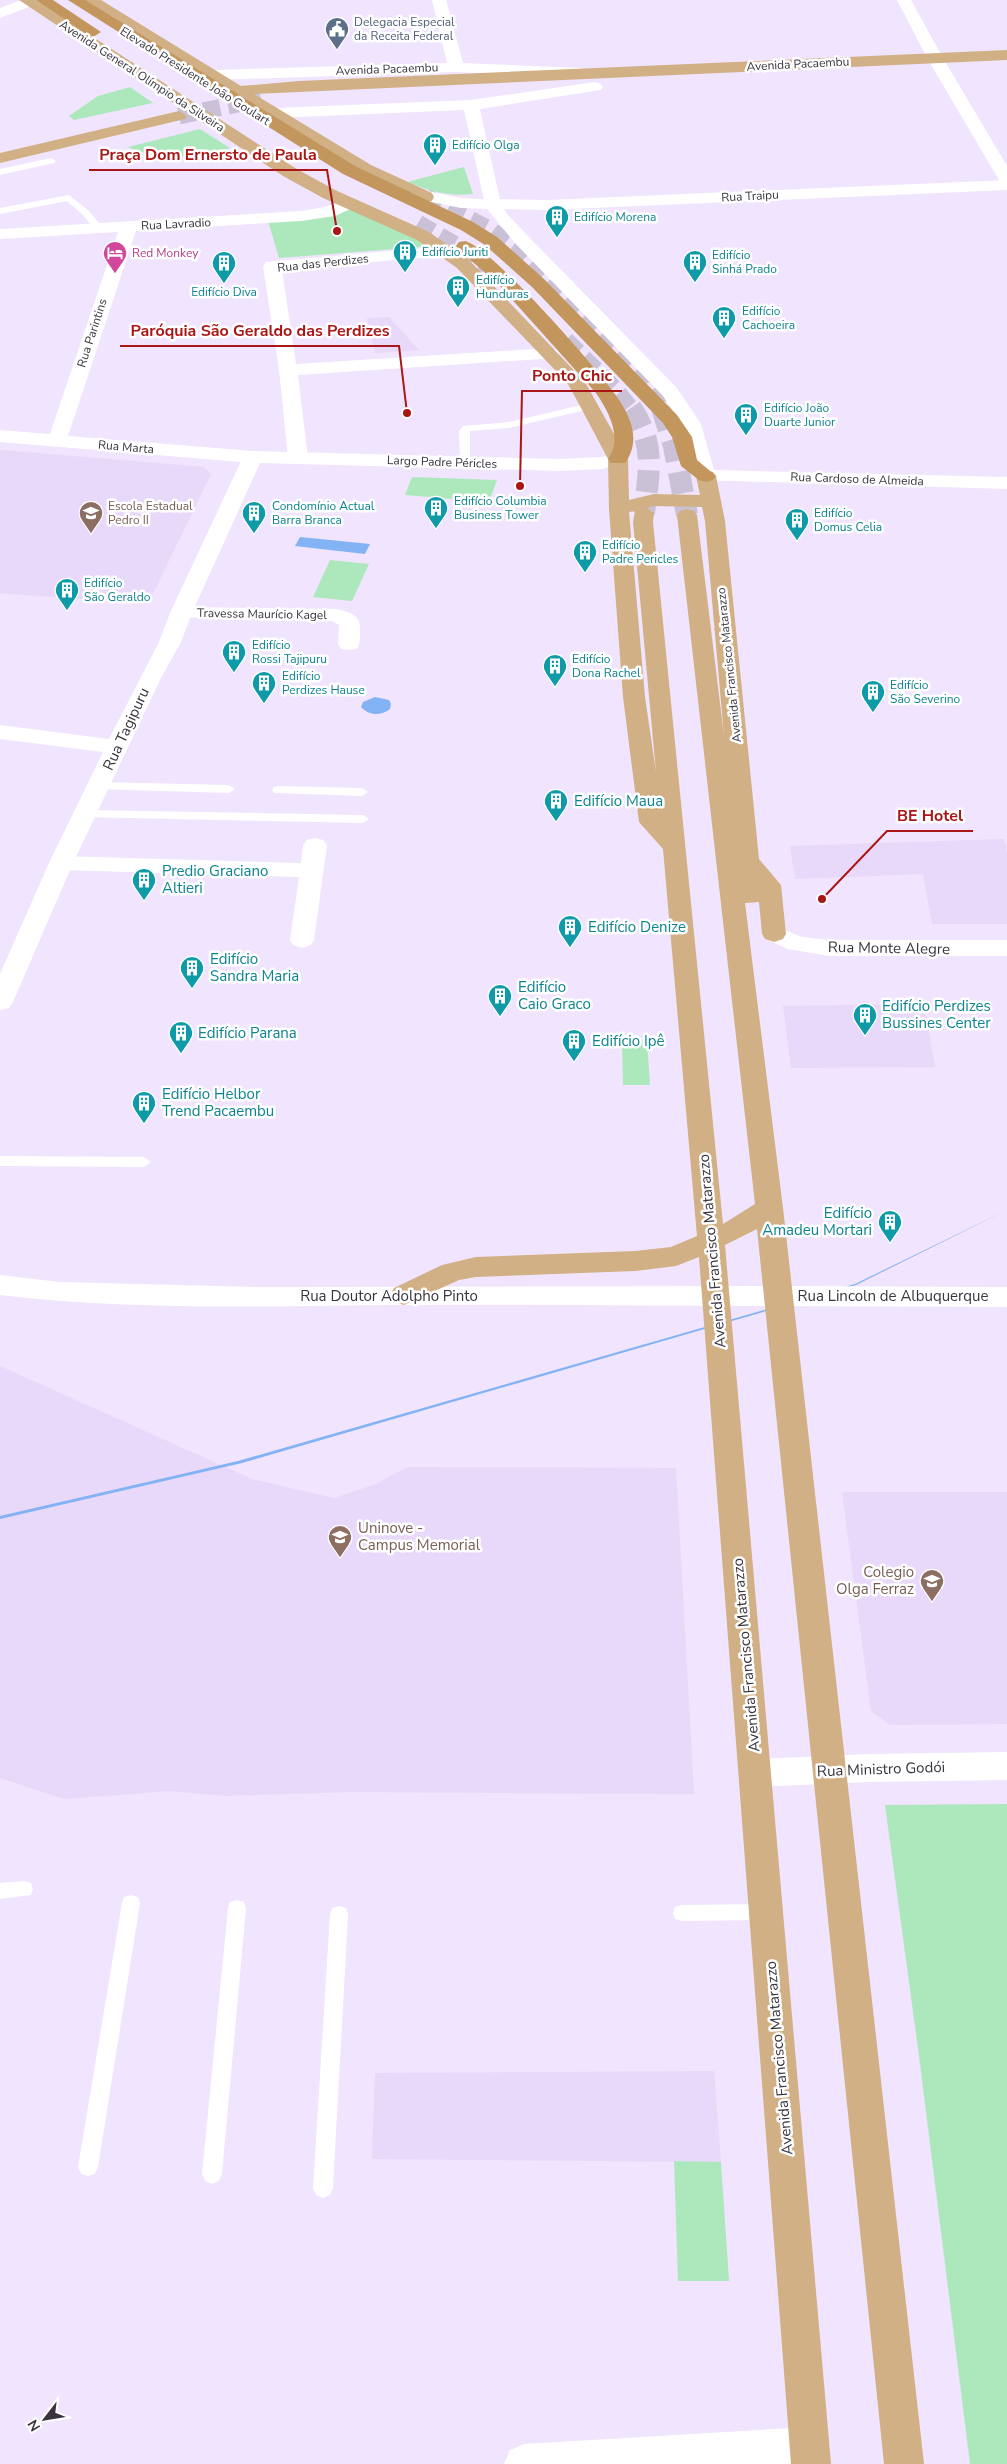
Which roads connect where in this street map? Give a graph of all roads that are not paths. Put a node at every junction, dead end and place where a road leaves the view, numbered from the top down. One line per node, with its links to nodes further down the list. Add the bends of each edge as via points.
1 (34, 0): 6 (street); 28 (main road, Avenida General Olímpio da Silveira, via 289,172); 38 (highway, Elevado Presidente João Goulart, via 300,160 454,238 506,282 592,377)
2 (75, 0): 45 (highway, Elevado Presidente João Goulart, via 349,170 468,226 491,242 538,284 670,419 682,437 688,462)
3 (91, 0): 12 (main road)
4 (439, 0): 9 (street)
5 (904, 0): 8 (street)
6 (0, 13)
7 (1007, 55): 8 (main road, Avenida Pacaembu)
8 (935, 58): 11 (street); 13 (main road, Avenida Pacaembu)
9 (456, 67): 12 (street, Avenida Pacaembu); 13 (street, Avenida Pacaembu)
10 (1007, 70): 11 (main road, Avenida Pacaembu)
11 (944, 73): 13 (main road, Avenida Pacaembu); 24 (street)
12 (214, 75): 18 (main road)
13 (592, 81): 14 (main road, Avenida Pacaembu, via 289,86); 15 (main road, Avenida Pacaembu); 16 (street, Avenida Pacaembu)
14 (243, 90)
15 (261, 99)
16 (471, 105): 18 (street, Avenida Pacaembu); 27 (street)
17 (163, 107): 20 (main road)
18 (275, 113): 26 (main road, via 378,176)
19 (179, 116): 21 (main road)
20 (0, 144)
21 (0, 158)
22 (51, 161): 23 (lane)
23 (0, 172)
24 (1007, 180)
25 (1007, 185): 27 (street, Rua Traipu, via 547,205)
26 (422, 196): 27 (street, via 461,203)
27 (493, 204): 45 (street, via 500,216 670,392 692,424)
28 (354, 205): 30 (main road); 31 (street, Rua Lavradio, via 301,216); 34 (main road, Avenida General Olímpio da Silveira, via 423,236)
29 (0, 211): 32 (lane, via 69,198)
30 (418, 223)
31 (129, 226): 32 (street, Rua Lavradio); 40 (street, Rua Parintins)
32 (98, 228): 33 (street, Rua Lavradio)
33 (0, 234)
34 (446, 251): 35 (main road, Avenida General Olímpio da Silveira, via 494,294); 36 (street, Rua das Perdizes, via 272,266)
35 (550, 354): 36 (street); 37 (main road, via 576,382)
36 (288, 370): 42 (street)
37 (590, 406): 43 (main road); 44 (lane, via 509,424 467,428 464,431)
38 (614, 407): 43 (highway, Avenida Francisco Matarazzo, via 626,449)
39 (0, 436): 40 (street, Rua Marta)
40 (57, 441): 41 (street, Rua Marta)
41 (253, 457): 42 (street, Largo Padre Péricles); 49 (street, Rua Tagipuru)
42 (298, 458): 44 (street, Largo Padre Péricles)
43 (618, 459): 44 (street, Largo Padre Péricles, via 560,465); 48 (main road, Avenida Francisco Matarazzo)
44 (465, 462)
45 (706, 476): 46 (street, Rua Cardoso de Almeida); 47 (main road, Avenida Francisco Matarazzo)
46 (1007, 483)
47 (699, 505): 48 (main road, via 654,500); 60 (main road, Avenida Francisco Matarazzo, via 714,521); 63 (main road, Avenida Francisco Matarazzo)
48 (632, 509): 71 (main road, Avenida Francisco Matarazzo, via 637,725 651,822 673,846)
49 (181, 613): 50 (street, Travessa Maurício Kagel, via 336,616 350,622); 52 (street, Rua Tagipuru)
50 (349, 644)
51 (0, 732): 52 (street)
52 (118, 748): 53 (street, Rua Tagipuru)
53 (99, 786): 54 (lane); 57 (street, Rua Tagipuru)
54 (229, 789)
55 (278, 790): 56 (lane)
56 (362, 792)
57 (85, 814): 58 (lane); 61 (street, Rua Tagipuru)
58 (362, 819)
59 (315, 846): 62 (street)
60 (748, 861): 63 (main road, Avenida Francisco Matarazzo, via 751,900); 64 (main road, via 769,885)
61 (61, 863): 62 (street); 67 (street, Rua Tagipuru)
62 (312, 870): 65 (street)
63 (735, 918): 70 (main road, Avenida Francisco Matarazzo)
64 (774, 934): 66 (street, Rua Monte Alegre, via 797,944 820,947)
65 (302, 940)
66 (1007, 948)
67 (0, 1002)
68 (0, 1161): 69 (lane)
69 (144, 1162)
70 (769, 1208): 71 (main road); 74 (main road, Avenida Francisco Matarazzo)
71 (711, 1241): 73 (main road, via 676,1256 644,1261 476,1267 452,1272); 75 (main road, Avenida Francisco Matarazzo)
72 (0, 1285): 73 (street, Rua Doutor Adolpho Pinto, via 119,1295)
73 (404, 1295): 75 (street, Rua Doutor Adolpho Pinto)
74 (779, 1296): 75 (street, Rua Doutor Adolpho Pinto); 76 (street, Rua Lincoln de Albuquerque); 78 (main road, Avenida Francisco Matarazzo)
75 (715, 1297): 79 (main road, Avenida Francisco Matarazzo)
76 (1007, 1297)
77 (1007, 1766): 78 (street, Rua Ministro Godói)
78 (831, 1771): 79 (street, Rua Ministro Godói); 92 (main road, Avenida Francisco Matarazzo)
79 (756, 1773): 84 (main road, Avenida Francisco Matarazzo)
80 (24, 1889): 81 (lane)
81 (0, 1891)
82 (131, 1903): 87 (lane)
83 (237, 1908): 88 (lane)
84 (767, 1912): 85 (lane); 90 (main road, Avenida Francisco Matarazzo)
85 (682, 1913)
86 (339, 1914): 89 (lane)
87 (88, 2167)
88 (212, 2174)
89 (323, 2188)
90 (811, 2455): 91 (street)
91 (524, 2464)
92 (904, 2464)

